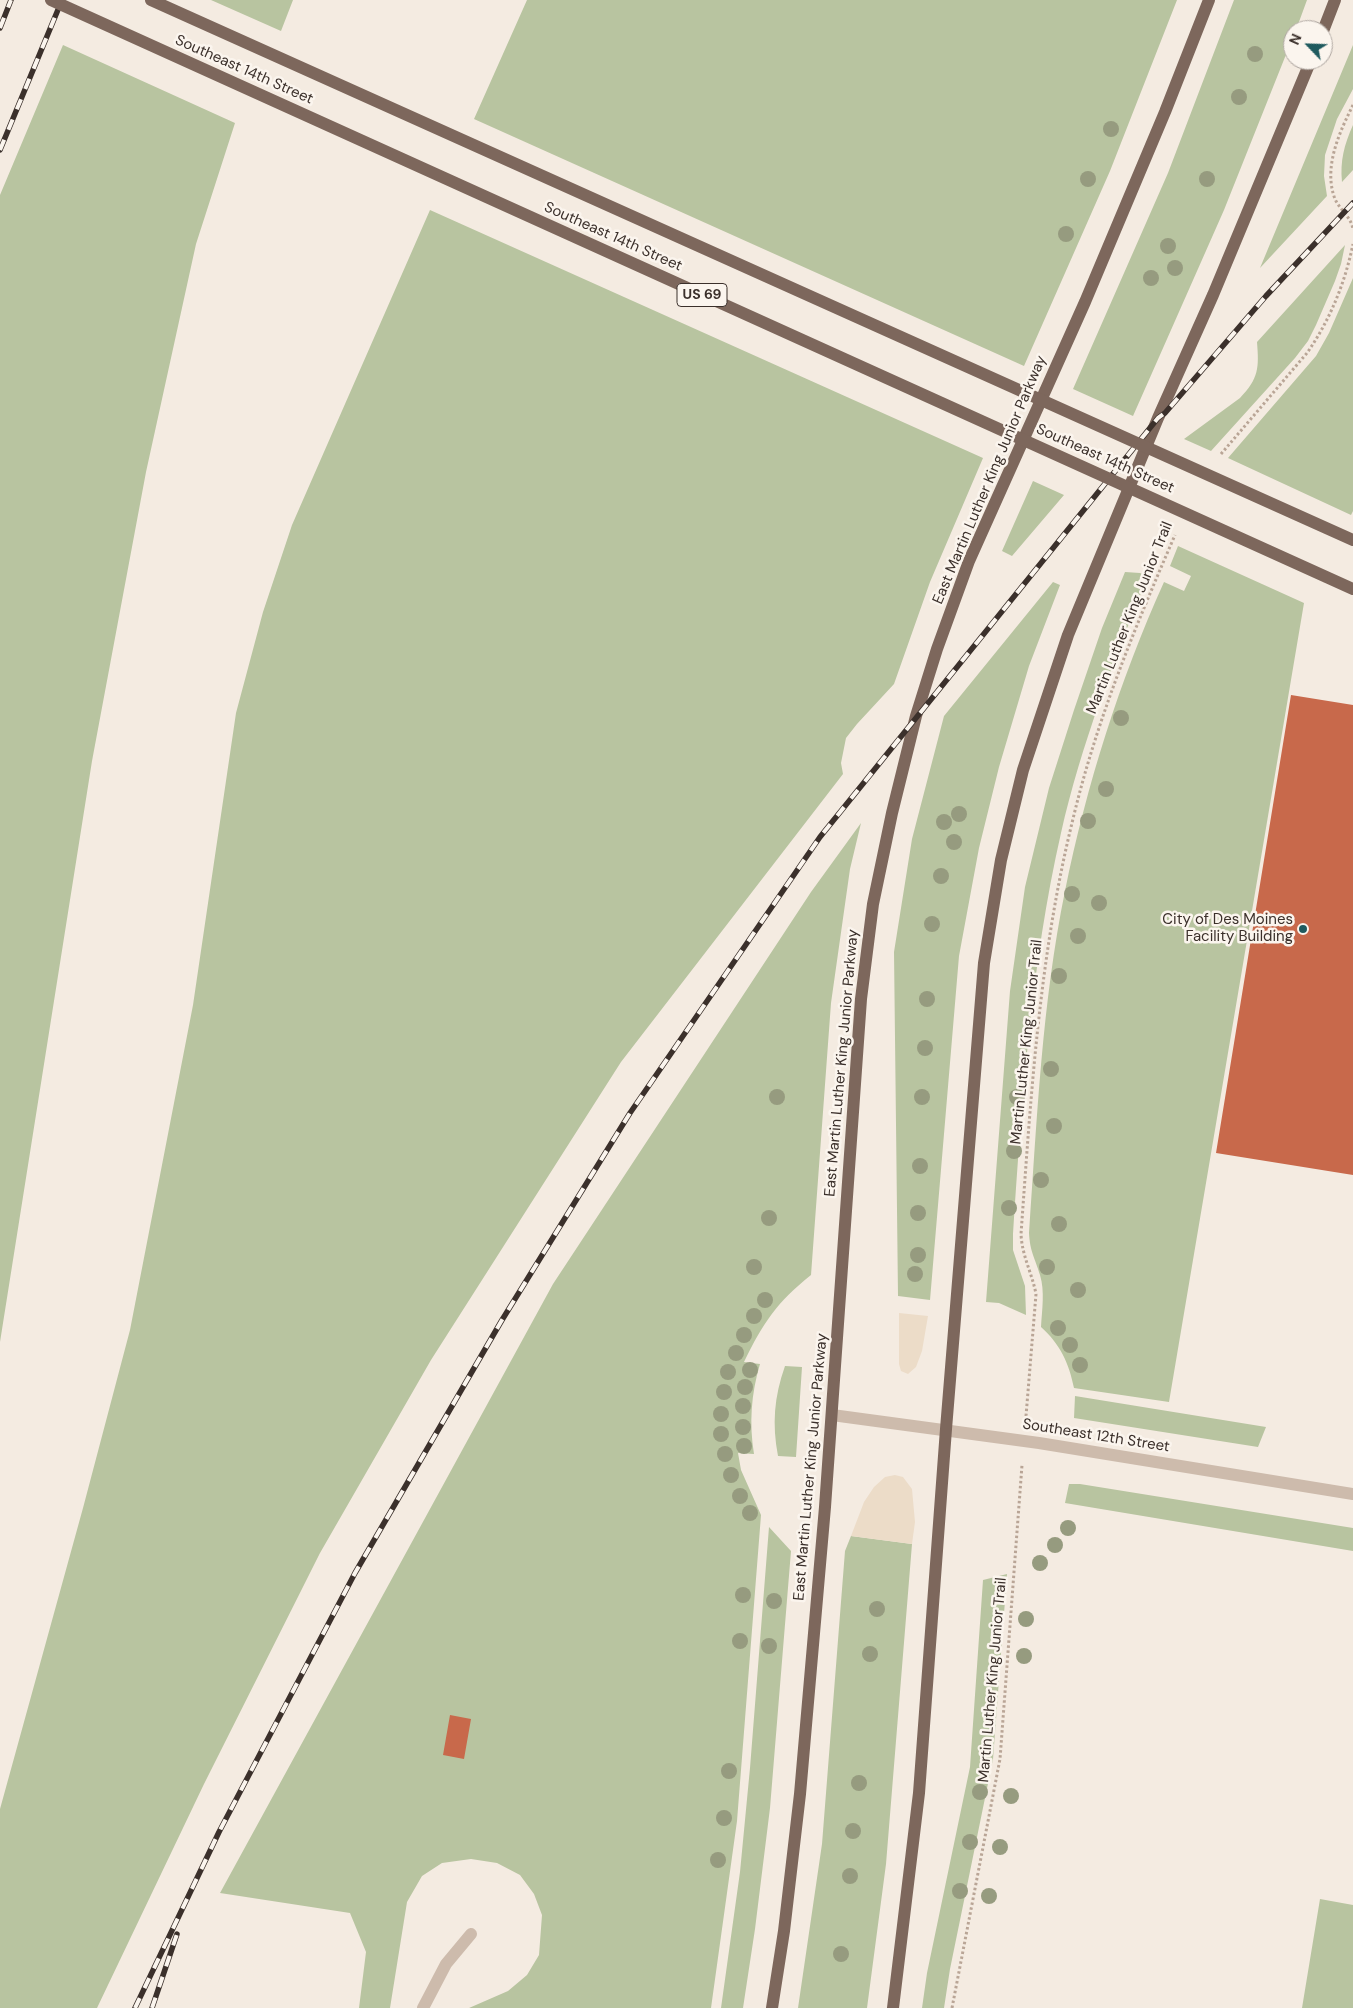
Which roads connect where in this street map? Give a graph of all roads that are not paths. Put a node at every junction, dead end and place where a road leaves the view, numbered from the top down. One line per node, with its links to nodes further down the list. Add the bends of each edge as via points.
1 (51, 0): 8 (main road, Southeast 14th Street / US 69, bridge)
2 (151, 0): 7 (main road, Southeast 14th Street, bridge)
3 (1209, 0): 9 (main road, East Martin Luther King Junior Parkway, via 1166,112 970,561 916,716 874,904 861,999)
4 (1335, 0): 5 (main road)
5 (1327, 20)
6 (1307, 70): 10 (main road, via 1072,626 1023,770 1001,860 984,963)
7 (1353, 540)
8 (1353, 589)
9 (832, 1415): 10 (street, Southeast 12th Street); 14 (main road, East Martin Luther King Junior Parkway, via 800,1794)
10 (946, 1429): 11 (street, Southeast 12th Street); 15 (main road, via 919,1793)
11 (1353, 1494)
12 (472, 1934): 13 (street, via 446,1964)
13 (423, 2008)
14 (772, 2008)
15 (893, 2008)

